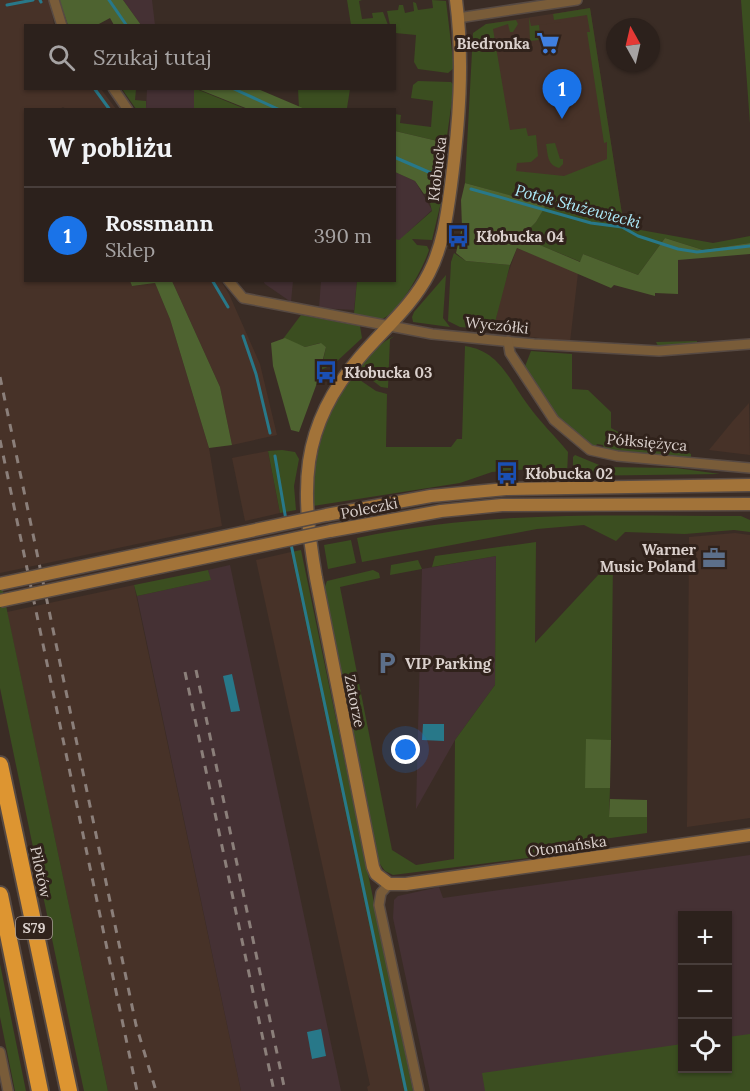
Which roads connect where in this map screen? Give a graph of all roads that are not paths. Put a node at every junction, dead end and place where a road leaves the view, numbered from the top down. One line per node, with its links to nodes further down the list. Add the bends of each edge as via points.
1 (54, 0): 5 (street)
2 (456, 0): 4 (main road, Kłobucka)
3 (577, 0): 4 (street)
4 (458, 18): 9 (main road, Kłobucka, via 461,78 446,221 429,273)
5 (61, 24)
6 (114, 90): 7 (street)
7 (127, 108)
8 (230, 282): 9 (street, Wyczółki, via 243,298)
9 (388, 326): 10 (street, Wyczółki); 19 (main road, Zatorze, via 335,389 323,412 310,453 305,496 316,578 373,867)
10 (508, 341): 11 (street, Wyczółki, via 629,351); 12 (street, Półksiężyca, via 510,353 554,420 590,450)
11 (750, 344)
12 (750, 468)
13 (750, 485): 15 (main road, Poleczki, bridge, via 506,489 431,496)
14 (750, 504): 16 (main road, Poleczki, bridge, via 502,505 396,517)
15 (0, 584)
16 (0, 601)
17 (0, 765): 24 (highway, Pilotów / S79)
18 (750, 835): 19 (main road, Otomańska)
19 (389, 884): 25 (street, via 381,893 379,905)
20 (0, 895): 23 (highway, S79)
21 (0, 1052): 22 (street)
22 (8, 1091)
23 (40, 1091)
24 (69, 1091)
25 (418, 1091)

